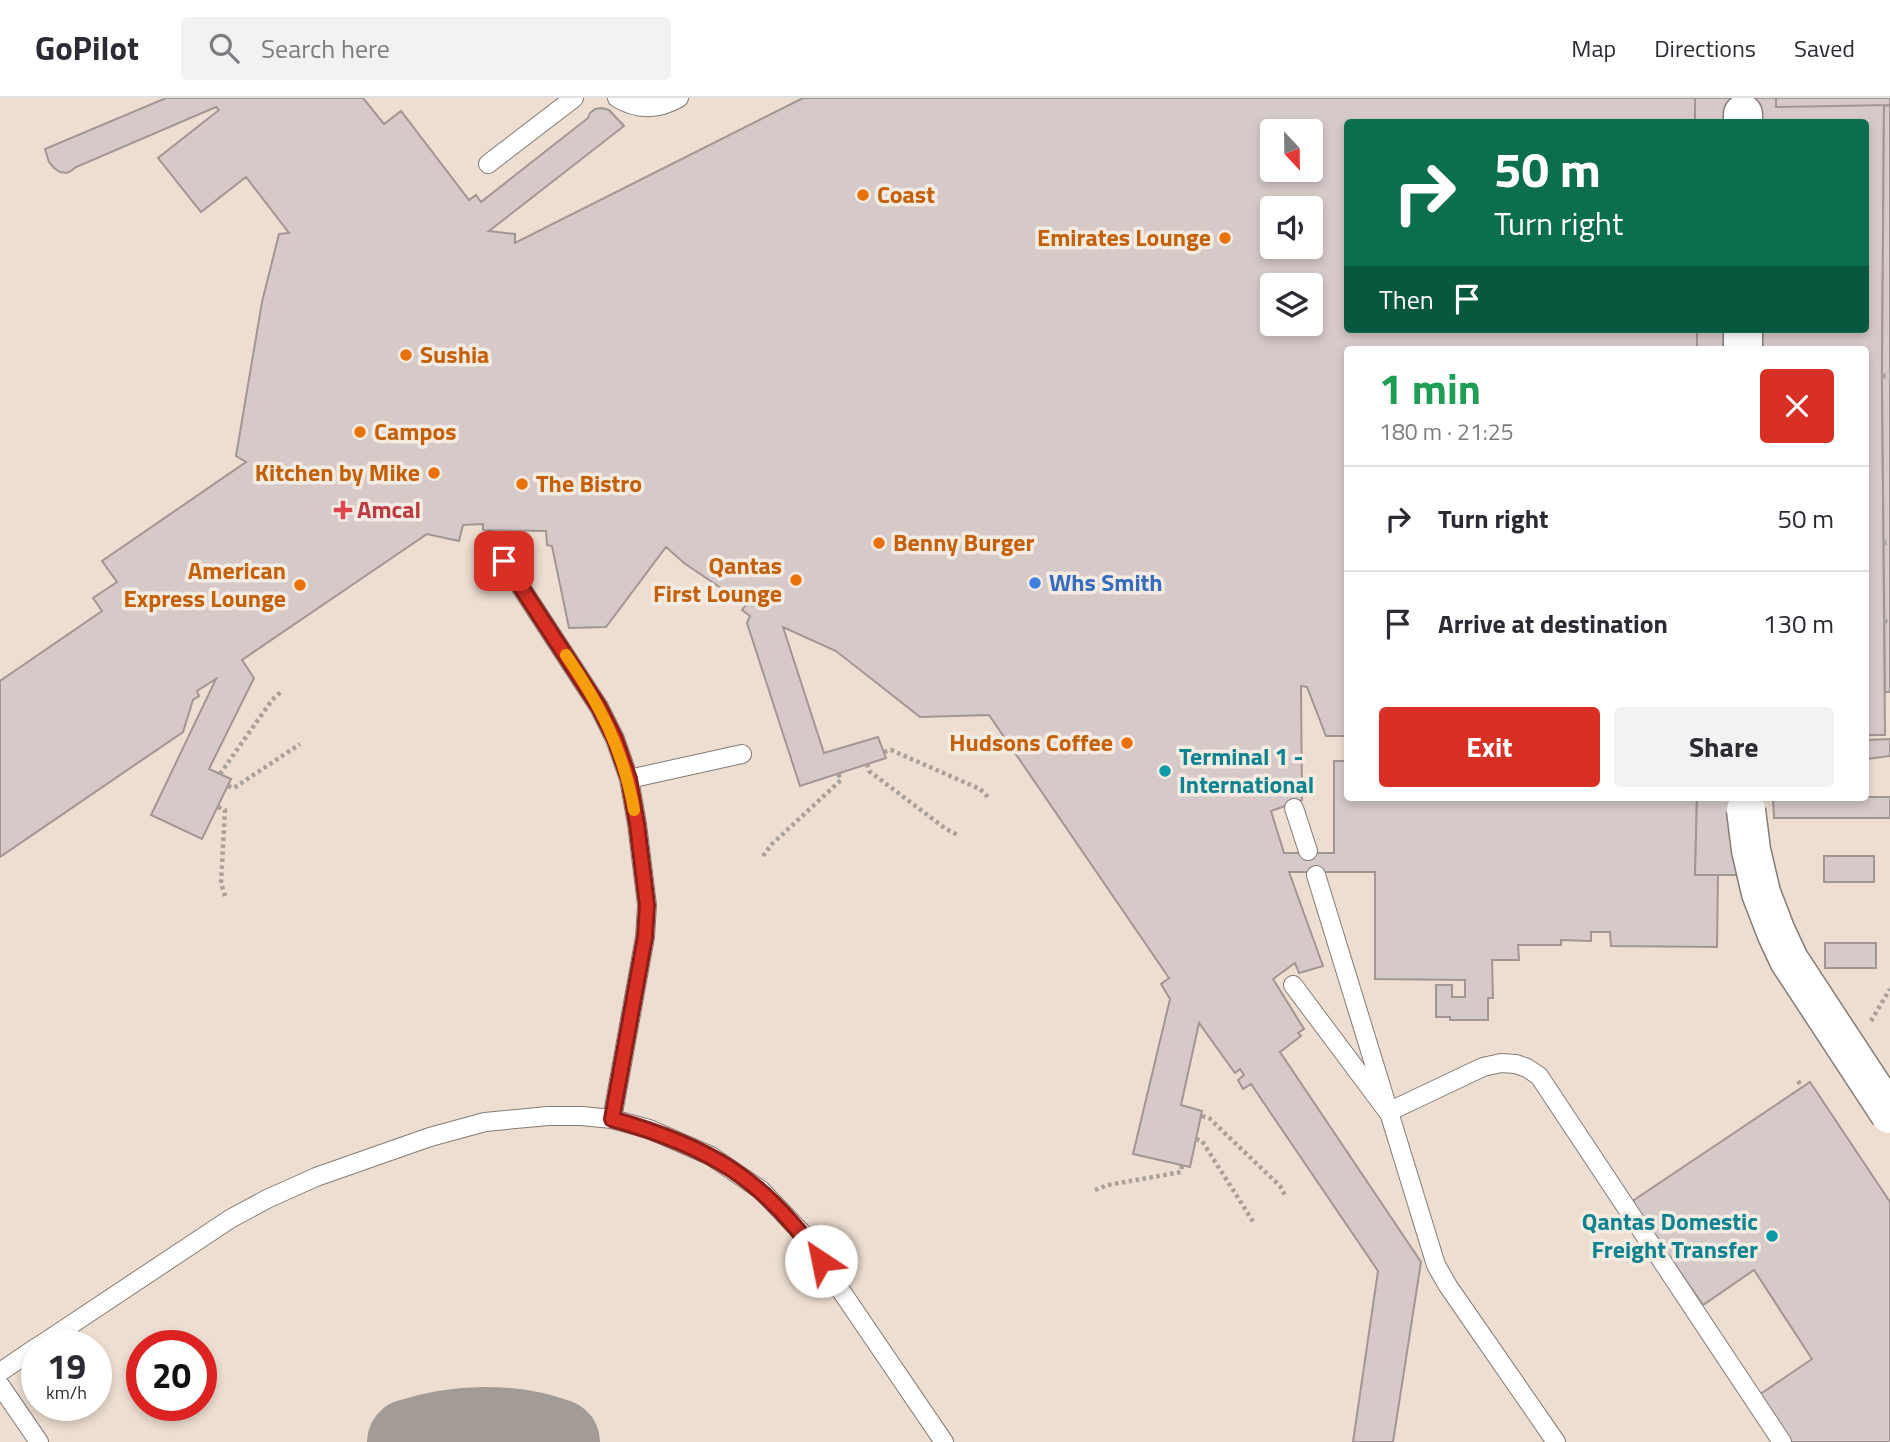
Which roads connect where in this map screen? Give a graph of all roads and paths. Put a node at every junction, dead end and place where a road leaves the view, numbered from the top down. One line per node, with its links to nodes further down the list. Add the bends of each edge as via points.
1 (574, 98): 4 (lane)
2 (617, 98): 3 (lane, via 646,107)
3 (678, 98)
4 (488, 164)
5 (1882, 376): 6 (path)
6 (1890, 376)
7 (490, 540): 17 (lane, via 599,707)
8 (1890, 542): 9 (path)
9 (1883, 543)
10 (282, 691): 16 (path)
11 (300, 744): 18 (path, via 234,788)
12 (884, 752): 19 (path, via 891,750 967,783)
13 (742, 754): 17 (lane)
14 (867, 764): 23 (path, via 869,771)
15 (838, 773): 25 (path, via 841,780)
16 (219, 774)
17 (629, 779): 36 (lane, via 647,905)
18 (228, 786)
19 (990, 799)
20 (1746, 801): 34 (street, bridge, via 1756,873 1776,932 1800,978)
21 (218, 807): 27 (path, via 225,810 221,883)
22 (1294, 808): 24 (lane)
23 (958, 835)
24 (1308, 851)
25 (763, 856)
26 (1315, 875): 33 (lane)
27 (225, 896)
28 (1293, 985): 33 (lane)
29 (1889, 992): 30 (path, via 1872,1021)
30 (1860, 1021)
31 (1798, 1081): 32 (path)
32 (1802, 1087)
33 (1388, 1112): 48 (lane, via 1436,1265); 49 (lane, via 1483,1067 1516,1064 1538,1076)
34 (1890, 1114)
35 (1202, 1116): 40 (path, via 1280,1186)
36 (612, 1119): 42 (lane, via 548,1116 485,1122 316,1177 230,1219); 47 (lane, via 649,1129 711,1156 761,1190 801,1232)
37 (1196, 1139): 41 (path, via 1202,1141)
38 (1182, 1165): 39 (path, via 1181,1172)
39 (1095, 1191)
40 (1286, 1197)
41 (1254, 1223)
42 (62, 1330)
43 (21, 1358): 44 (lane)
44 (0, 1372)
45 (0, 1385): 46 (lane)
46 (39, 1442)
47 (944, 1442)
48 (1556, 1442)
49 (1782, 1442)

